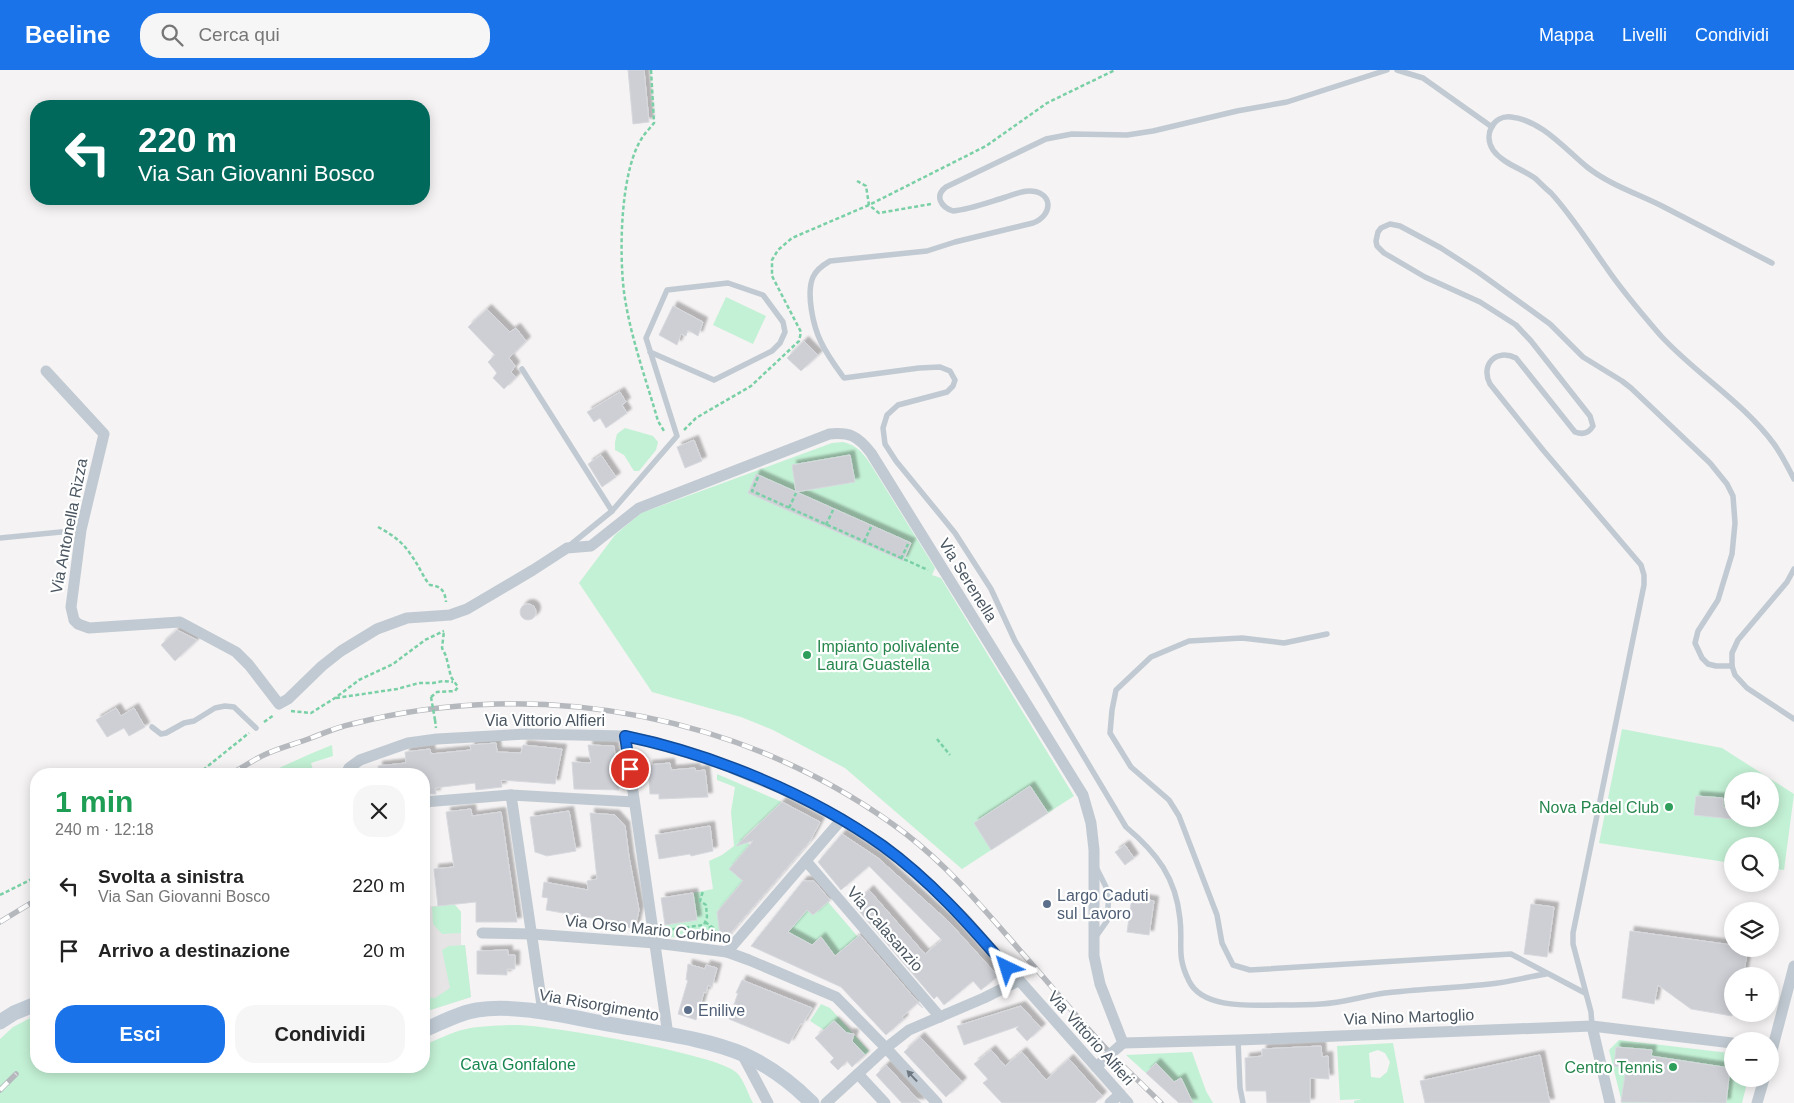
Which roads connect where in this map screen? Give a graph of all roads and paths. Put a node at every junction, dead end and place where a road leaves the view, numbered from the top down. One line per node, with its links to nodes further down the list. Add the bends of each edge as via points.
1 (651, 70): 14 (path, via 654,123 637,147 626,185 622,218 624,292 658,421)
2 (1115, 70): 8 (path, via 1047,103 986,146)
3 (1387, 70): 7 (lane, via 1287,102 1153,131 1127,135 1072,134 1046,139 946,187 940,194)
4 (1397, 70): 5 (lane, via 1423,78)
5 (1492, 127): 9 (lane, via 1503,117 1512,117 1541,129 1612,185 1660,205); 16 (lane, via 1489,134 1493,150 1536,179 1559,202 1644,316 1684,359 1759,426 1774,444)
6 (858, 181): 8 (path, via 866,186)
7 (940, 203): 8 (path, via 880,213); 64 (lane, via 953,211 1028,191 1040,194 1049,206 1048,212 1038,221 927,251 830,261 813,276 809,293 820,341 844,378 919,368 940,367 950,371 954,380 947,392 898,405 886,415 883,428 885,444 955,534 991,589 1015,641 1126,827 1146,844 1163,866 1175,893 1180,919 1180,952 1191,984 1202,995 1240,1006 1322,1004 1383,994 1492,984)
8 (869, 205): 13 (path, via 792,238 778,250 772,260 772,276 801,332 799,341 751,386 696,418)
9 (1772, 263)
10 (650, 352): 10 (lane, via 646,338 664,294 670,289 728,284 763,294 783,322 785,332 772,351 714,380); 13 (lane)
11 (522, 370): 20 (lane)
12 (46, 371): 24 (street, Via Antonella Rizza, via 104,434)
13 (677, 436): 14 (lane)
14 (672, 442): 20 (lane)
15 (758, 477): 18 (path, via 752,491)
16 (1794, 479)
17 (796, 493): 18 (path)
18 (789, 508): 21 (path)
19 (833, 510): 21 (path)
20 (612, 512): 28 (lane)
21 (826, 525): 26 (path)
22 (378, 527): 32 (path, via 395,536 411,554 430,585 442,589)
23 (871, 527): 26 (path)
24 (82, 530): 25 (lane); 38 (street, Via Antonella Rizza, via 70,607 78,624 89,628 180,622 236,652)
25 (0, 538)
26 (864, 542): 29 (path)
27 (908, 544): 29 (path)
28 (567, 548): 32 (street, via 467,610); 77 (street, Via Serenella, via 592,546 638,508 829,434 851,434 862,442 1082,795 1091,823 1094,956 1100,984)
29 (901, 559): 31 (path)
30 (1794, 569): 35 (lane, via 1777,596 1738,640 1732,653)
31 (929, 570)
32 (450, 615): 33 (path); 38 (street, via 407,618 377,629 341,651)
33 (444, 631): 36 (path, via 442,648); 37 (path, via 425,640 393,664 359,680)
34 (1327, 634): 64 (lane, via 1284,643 1242,638 1189,641 1151,657 1116,690 1110,733 1131,767 1168,800 1179,816 1217,915 1222,943 1233,965 1250,970 1511,954)
35 (1732, 666): 39 (lane, via 1735,675 1747,688); 66 (lane, via 1708,664 1695,644 1698,631 1718,600 1732,554 1733,496 1721,474 1631,388 1583,357 1550,324 1441,248 1395,224 1381,228 1376,241 1384,253 1425,277 1480,302 1516,326 1590,416 1591,429 1586,433 1575,432 1516,358 1504,354 1490,363 1486,374 1490,384 1641,566 1644,575 1573,933)
36 (454, 682): 37 (path, via 419,683); 40 (path, bridge, via 458,687 455,691 438,692 431,697)
37 (335, 698): 38 (path, via 311,713 288,711)
38 (279, 704): 42 (path, via 276,714)
39 (1794, 719)
40 (435, 720)
41 (152, 727): 42 (lane, via 161,734 166,733 225,706 234,707)
42 (256, 728): 46 (path)
43 (625, 736): 47 (street, Via Vittorio Alfieri, via 526,734 447,738 408,743 360,760); 49 (street); 51 (street, Via Vittorio Alfieri, via 712,760 792,793)
44 (937, 739): 45 (path)
45 (950, 755)
46 (206, 768)
47 (349, 768)
48 (511, 795): 49 (street); 50 (street); 60 (street)
49 (634, 802): 61 (street)
50 (430, 803)
51 (842, 819): 52 (street); 65 (street, Via Vittorio Alfieri, via 884,846 922,878 964,918)
52 (806, 861): 62 (street); 69 (street, Via Calasanzio)
53 (30, 880): 55 (path)
54 (703, 891): 56 (path, via 700,900 706,905)
55 (0, 895)
56 (705, 922): 57 (path); 58 (path, via 704,925)
57 (710, 926)
58 (666, 930)
59 (482, 933): 60 (street, Via Orso Mario Corbino)
60 (532, 934): 61 (street, Via Orso Mario Corbino); 68 (street)
61 (655, 944): 62 (street, Via Orso Mario Corbino); 74 (street)
62 (727, 952): 78 (street, Via Orso Mario Corbino, via 836,998)
63 (1794, 966): 73 (street)
64 (1546, 974): 66 (lane)
65 (1018, 981): 69 (street); 80 (street, Via Vittorio Alfieri)
66 (1585, 993): 71 (lane)
67 (30, 1006): 70 (main road)
68 (543, 1012): 72 (main road, Via Risorgimento, via 478,1010); 74 (main road, Via Risorgimento)
69 (940, 1017): 78 (street, via 910,1030)
70 (0, 1022)
71 (1592, 1026): 75 (street, Via Nino Martoglio); 76 (street, Via Nino Martoglio); 91 (street)
72 (430, 1027)
73 (1776, 1032)
74 (668, 1035): 79 (main road, Via Risorgimento)
75 (1238, 1040): 77 (street, Via Nino Martoglio); 90 (lane)
76 (1724, 1042)
77 (1123, 1043): 80 (street, bridge)
78 (886, 1048): 81 (street); 88 (street, Via Orso Mario Corbino, one-way to 78)
79 (742, 1054): 84 (street); 85 (main road, Via Risorgimento, via 769,1067)
80 (1096, 1068): 83 (street, Via Vittorio Alfieri)
81 (858, 1074): 86 (street); 87 (street)
82 (1762, 1087): 92 (street)
83 (1124, 1099): 89 (street)
84 (768, 1103)
85 (812, 1103)
86 (826, 1103)
87 (884, 1103)
88 (937, 1103)
89 (1110, 1103)
90 (1243, 1103)
91 (1610, 1103)
92 (1757, 1103)

